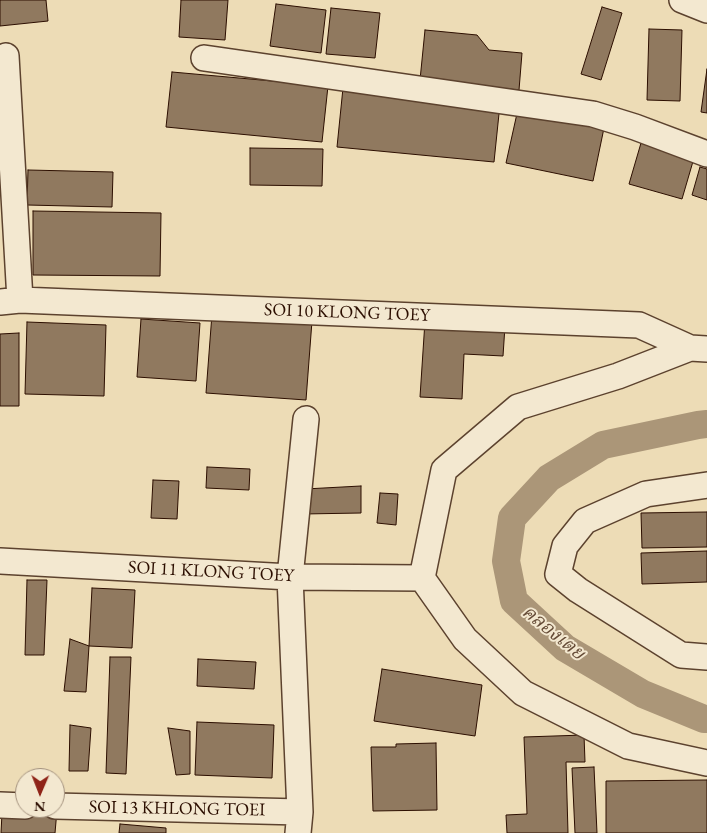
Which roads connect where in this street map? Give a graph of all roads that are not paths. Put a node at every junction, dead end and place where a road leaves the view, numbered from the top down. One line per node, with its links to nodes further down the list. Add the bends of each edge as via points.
1 (6, 56): 4 (street)
2 (204, 58): 3 (street, via 593,114)
3 (707, 154)
4 (10, 301): 5 (street, SOI 10 KLONG TOEY, via 639,325)
5 (698, 349): 10 (street, via 518,407 444,470)
6 (306, 419): 9 (street)
7 (707, 485): 11 (street, via 646,494 585,521 565,546 558,574 578,590 681,654)
8 (0, 561): 9 (street, SOI 11 KLONG TOEY)
9 (290, 577): 10 (street, SOI 11 KLONG TOEY); 16 (street)
10 (422, 578): 12 (street, via 465,639 523,693 628,746)
11 (707, 657)
12 (707, 763)
13 (0, 805): 14 (street)
14 (15, 806)
15 (65, 807): 16 (street, SOI 13 KHLONG TOEI)
16 (299, 823)

